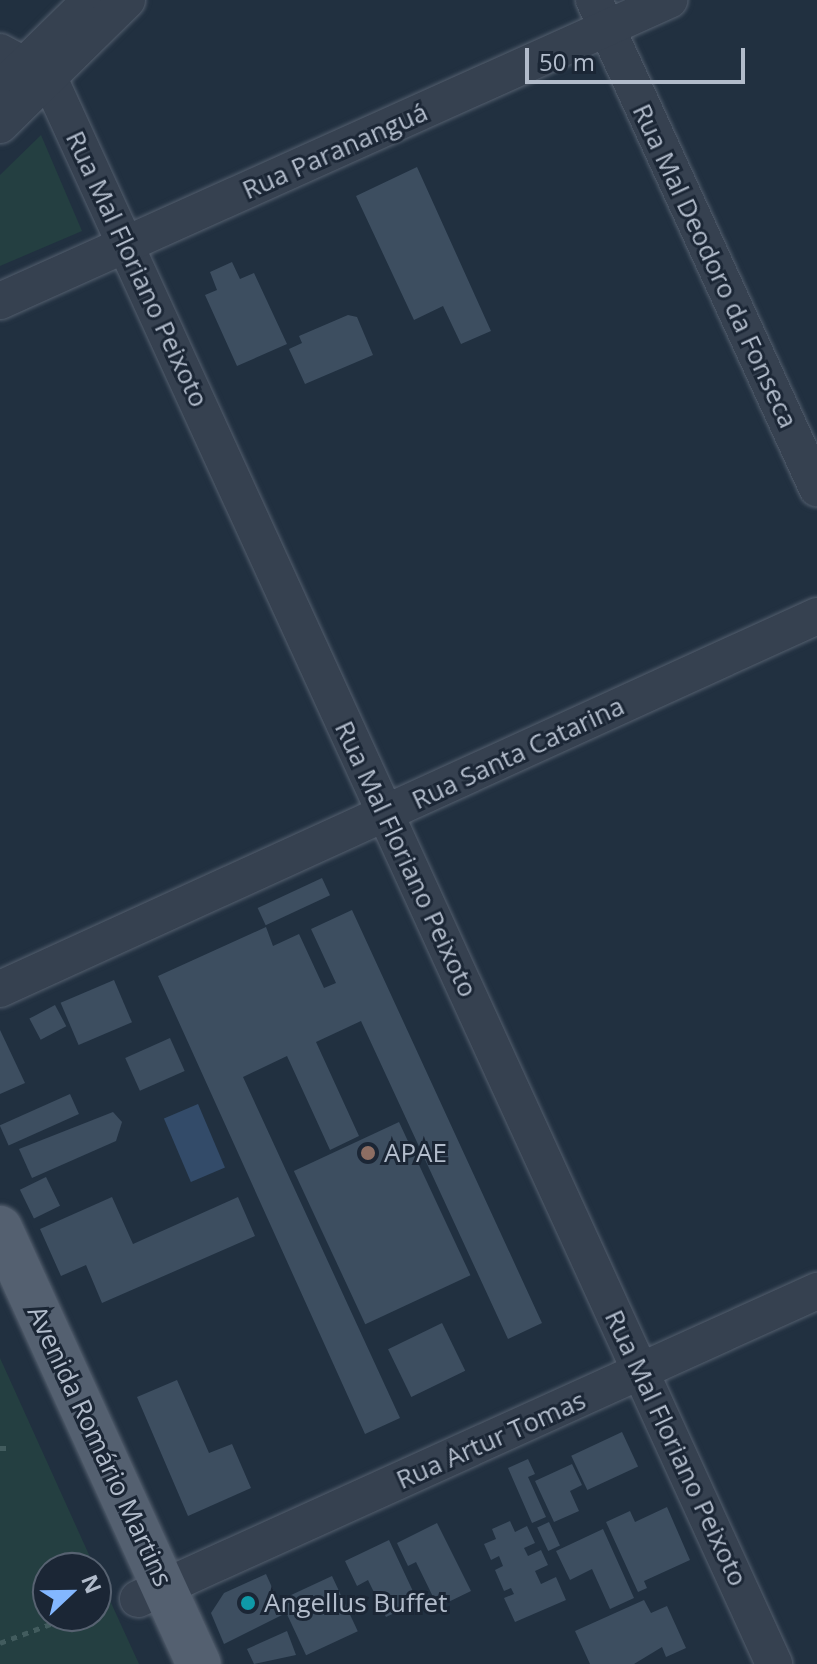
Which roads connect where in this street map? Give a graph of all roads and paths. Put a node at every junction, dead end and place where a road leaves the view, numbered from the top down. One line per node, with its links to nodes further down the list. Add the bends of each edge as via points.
1 (91, 0): 5 (street)
2 (127, 0): 5 (street)
3 (669, 0): 4 (street, Rua Parananguá)
4 (600, 14): 7 (street, Rua Parananguá); 9 (street, Rua Mal Deodoro da Fonseca)
5 (18, 71): 6 (street); 7 (street, Rua Mal Floriano Peixoto)
6 (0, 125)
7 (127, 245): 8 (street, Rua Parananguá); 11 (street, Rua Mal Floriano Peixoto)
8 (0, 301)
9 (817, 488)
10 (817, 616): 11 (street, Rua Santa Catarina)
11 (385, 814): 12 (street, Rua Santa Catarina); 16 (street, Rua Mal Floriano Peixoto)
12 (0, 989)
13 (0, 1228): 19 (main road, Avenida Romário Martins)
14 (817, 1291): 16 (street, Rua Artur Tomas)
15 (0, 1296): 19 (main road, Avenida Romário Martins)
16 (641, 1372): 19 (street, Rua Artur Tomas); 24 (street, Rua Mal Floriano Peixoto)
17 (0, 1448): 18 (path)
18 (8, 1448)
19 (151, 1593): 22 (main road, Avenida Romário Martins); 23 (main road, Avenida Romário Martins)
20 (32, 1631): 21 (path)
21 (0, 1643)
22 (167, 1664)
23 (199, 1664)
24 (774, 1664)

